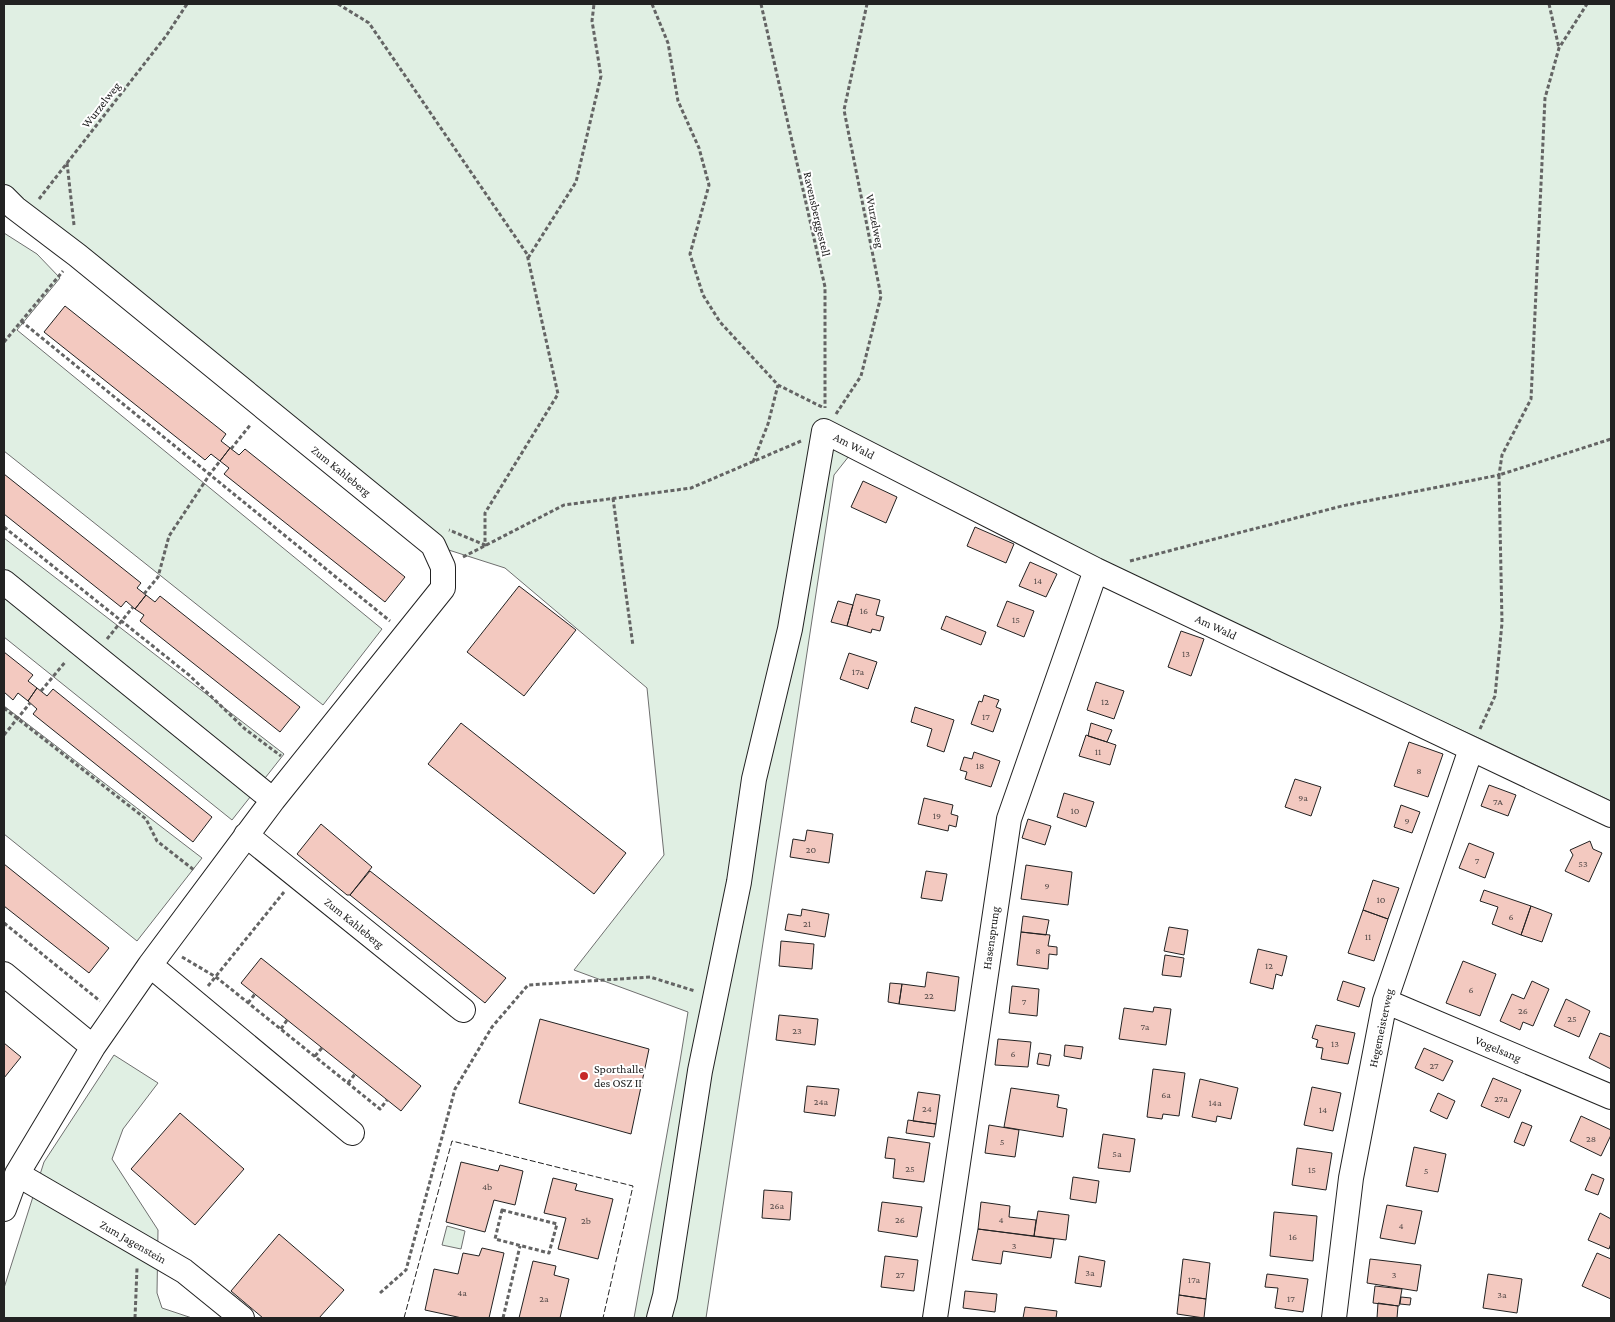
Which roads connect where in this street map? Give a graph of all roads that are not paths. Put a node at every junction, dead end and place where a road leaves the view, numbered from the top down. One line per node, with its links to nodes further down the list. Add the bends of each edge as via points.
1 (4, 197): 5 (street, Zum Kahleberg, via 433,545 443,567 443,588)
2 (1096, 570): 4 (street, Am Wald); 18 (street, Am Wald, via 824,420 790,628 754,779 739,882 700,1071); 19 (street, Hasensprung, via 1009,819)
3 (4, 582): 5 (street)
4 (1471, 749): 6 (street, Am Wald); 10 (street, Hegemeisterweg)
5 (273, 800): 7 (street)
6 (1611, 815)
7 (246, 835): 8 (street); 11 (street, Zum Kahleberg)
8 (157, 956): 12 (street); 14 (street, via 195,1002)
9 (4, 974): 12 (street)
10 (1385, 1001): 13 (street, Vogelsang); 20 (street, Hegemeisterweg, via 1351,1178)
11 (463, 1010)
12 (93, 1047): 15 (street)
13 (1611, 1097)
14 (352, 1133)
15 (17, 1174): 16 (street); 17 (street, Zum Jagenstein, via 184,1272)
16 (4, 1209)
17 (242, 1318)
18 (659, 1318)
19 (935, 1318)
20 (1334, 1318)

